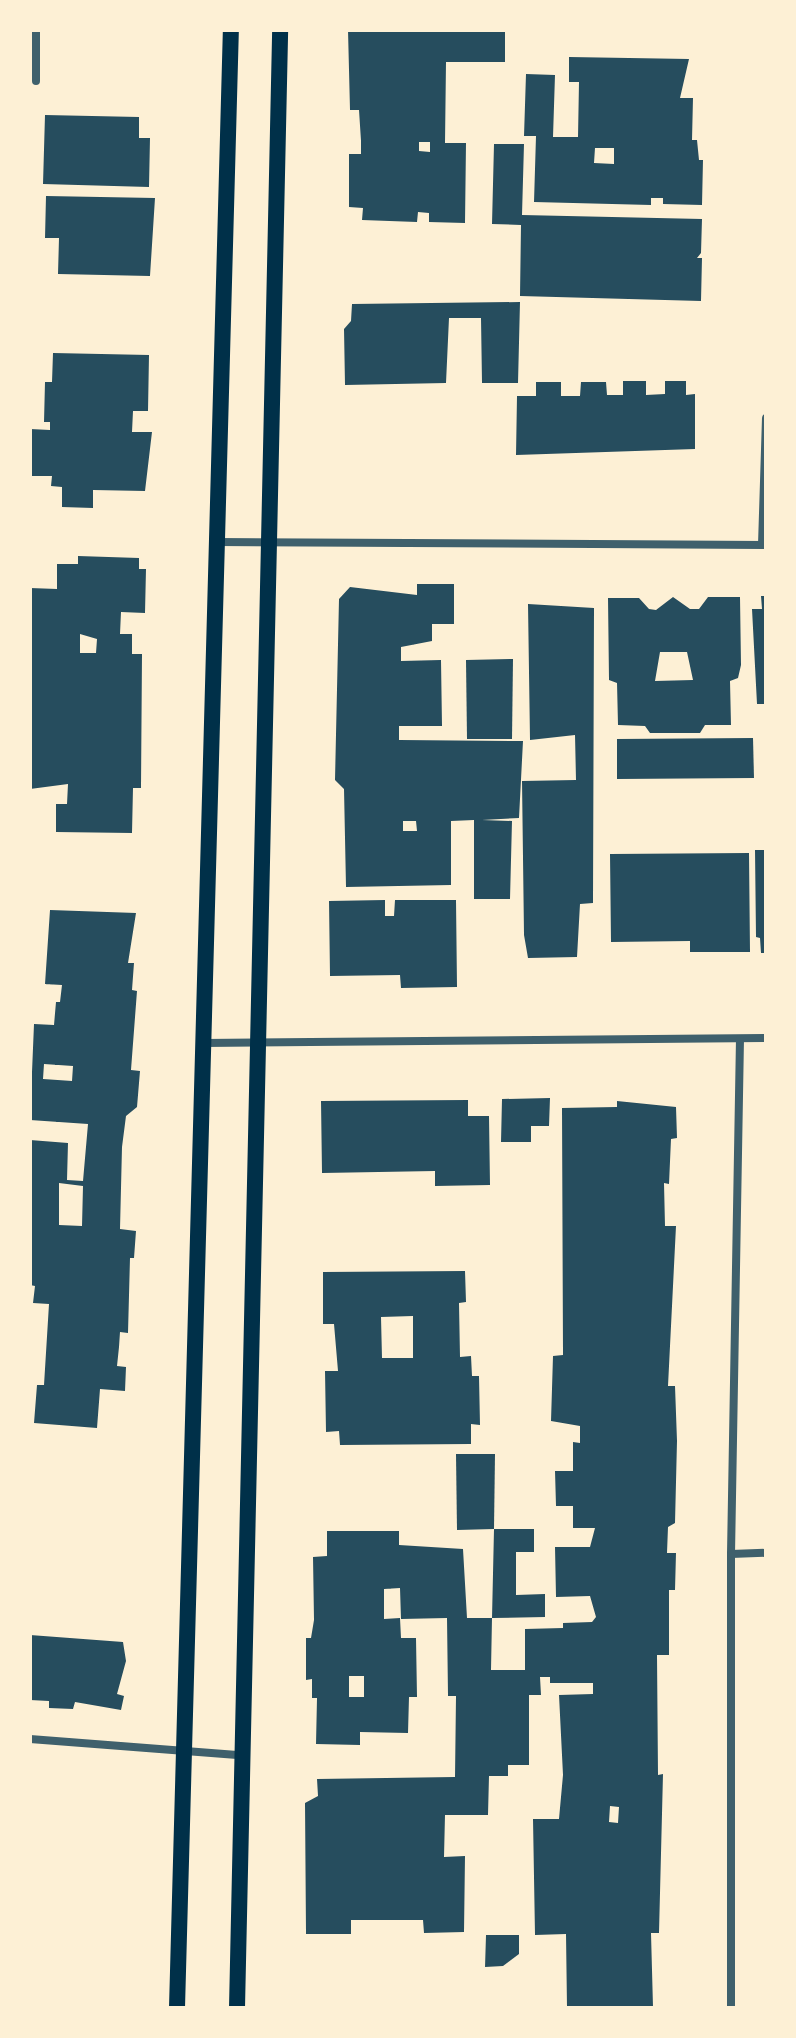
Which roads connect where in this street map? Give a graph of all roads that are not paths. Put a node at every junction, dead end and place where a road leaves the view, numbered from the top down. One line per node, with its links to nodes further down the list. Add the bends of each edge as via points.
1 (36, 30): 4 (street)
2 (231, 30): 6 (main road)
3 (280, 30): 7 (main road)
4 (36, 81)
5 (766, 418): 8 (street)
6 (217, 542): 7 (street); 11 (main road)
7 (272, 542): 8 (street); 12 (main road)
8 (764, 545)
9 (766, 1038): 10 (street)
10 (740, 1039): 12 (street); 14 (street)
11 (204, 1043): 12 (street); 16 (main road)
12 (254, 1045): 17 (main road)
13 (766, 1553): 14 (street)
14 (731, 1554): 20 (street)
15 (30, 1739): 16 (street)
16 (184, 1752): 17 (street); 18 (main road)
17 (240, 1755): 19 (main road)
18 (177, 2008)
19 (237, 2008)
20 (731, 2008)

